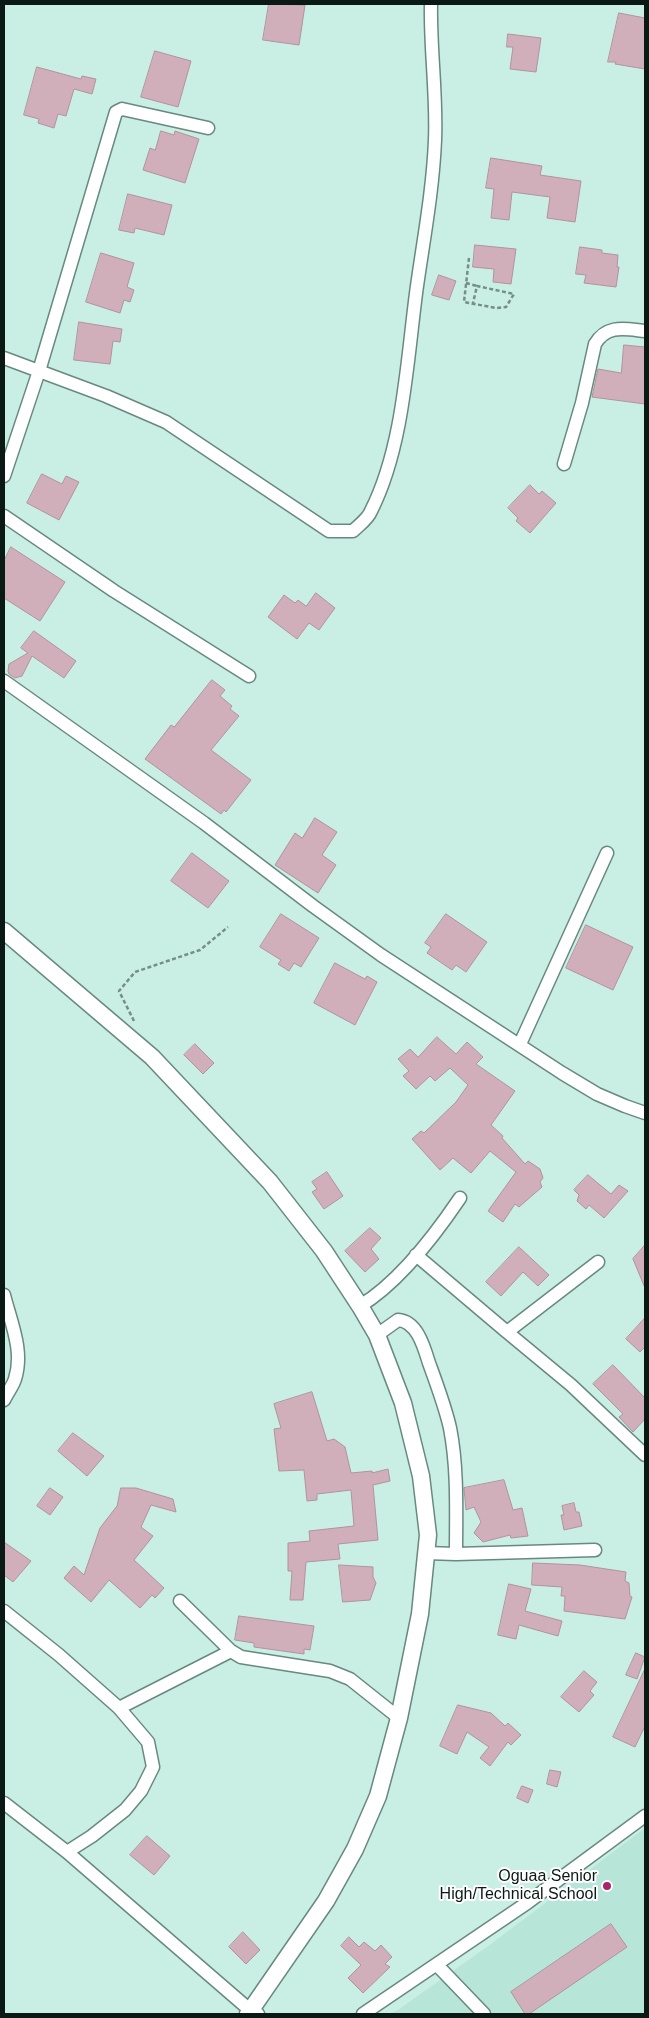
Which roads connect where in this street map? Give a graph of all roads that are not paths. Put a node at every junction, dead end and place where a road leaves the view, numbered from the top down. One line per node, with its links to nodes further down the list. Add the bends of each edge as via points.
1 (431, 4): 5 (street, via 434,165 400,418 385,475 370,513 353,531 328,532 166,422)
2 (208, 128): 5 (street, via 122,109 116,112)
3 (645, 331): 6 (street, via 613,328 598,338)
4 (4, 358): 5 (street)
5 (39, 371): 7 (street)
6 (564, 464)
7 (4, 476)
8 (4, 516): 9 (street, via 114,591)
9 (249, 676)
10 (4, 681): 13 (street, via 204,823 381,955)
11 (606, 853): 13 (street)
12 (4, 931): 19 (street, via 152,1057 270,1182 324,1251)
13 (520, 1044): 14 (street, via 597,1094)
14 (645, 1113)
15 (460, 1198): 16 (street)
16 (416, 1255): 19 (street, via 373,1298); 20 (street)
17 (598, 1262): 20 (street)
18 (4, 1295): 22 (street, via 19,1360 15,1380)
19 (360, 1306): 21 (street)
20 (507, 1332): 23 (street, via 571,1385)
21 (377, 1335): 25 (street, via 403,1403 421,1476 428,1535); 26 (street, via 398,1320 405,1320 424,1348 450,1429)
22 (4, 1400)
23 (645, 1455)
24 (595, 1550): 26 (street)
25 (426, 1553): 26 (street); 31 (street, via 420,1614)
26 (456, 1554)
27 (180, 1601): 29 (street)
28 (4, 1611): 30 (street)
29 (231, 1651): 30 (street); 31 (street, via 246,1658 330,1671 350,1679)
30 (119, 1708): 34 (street, via 148,1742 153,1766 141,1791 125,1810)
31 (399, 1718): 36 (street, via 378,1796 355,1849 326,1901)
32 (4, 1802): 34 (street)
33 (645, 1816): 35 (street)
34 (67, 1852): 36 (street)
35 (437, 1965): 37 (street); 38 (street)
36 (252, 2013)
37 (363, 2014)
38 (484, 2014)

